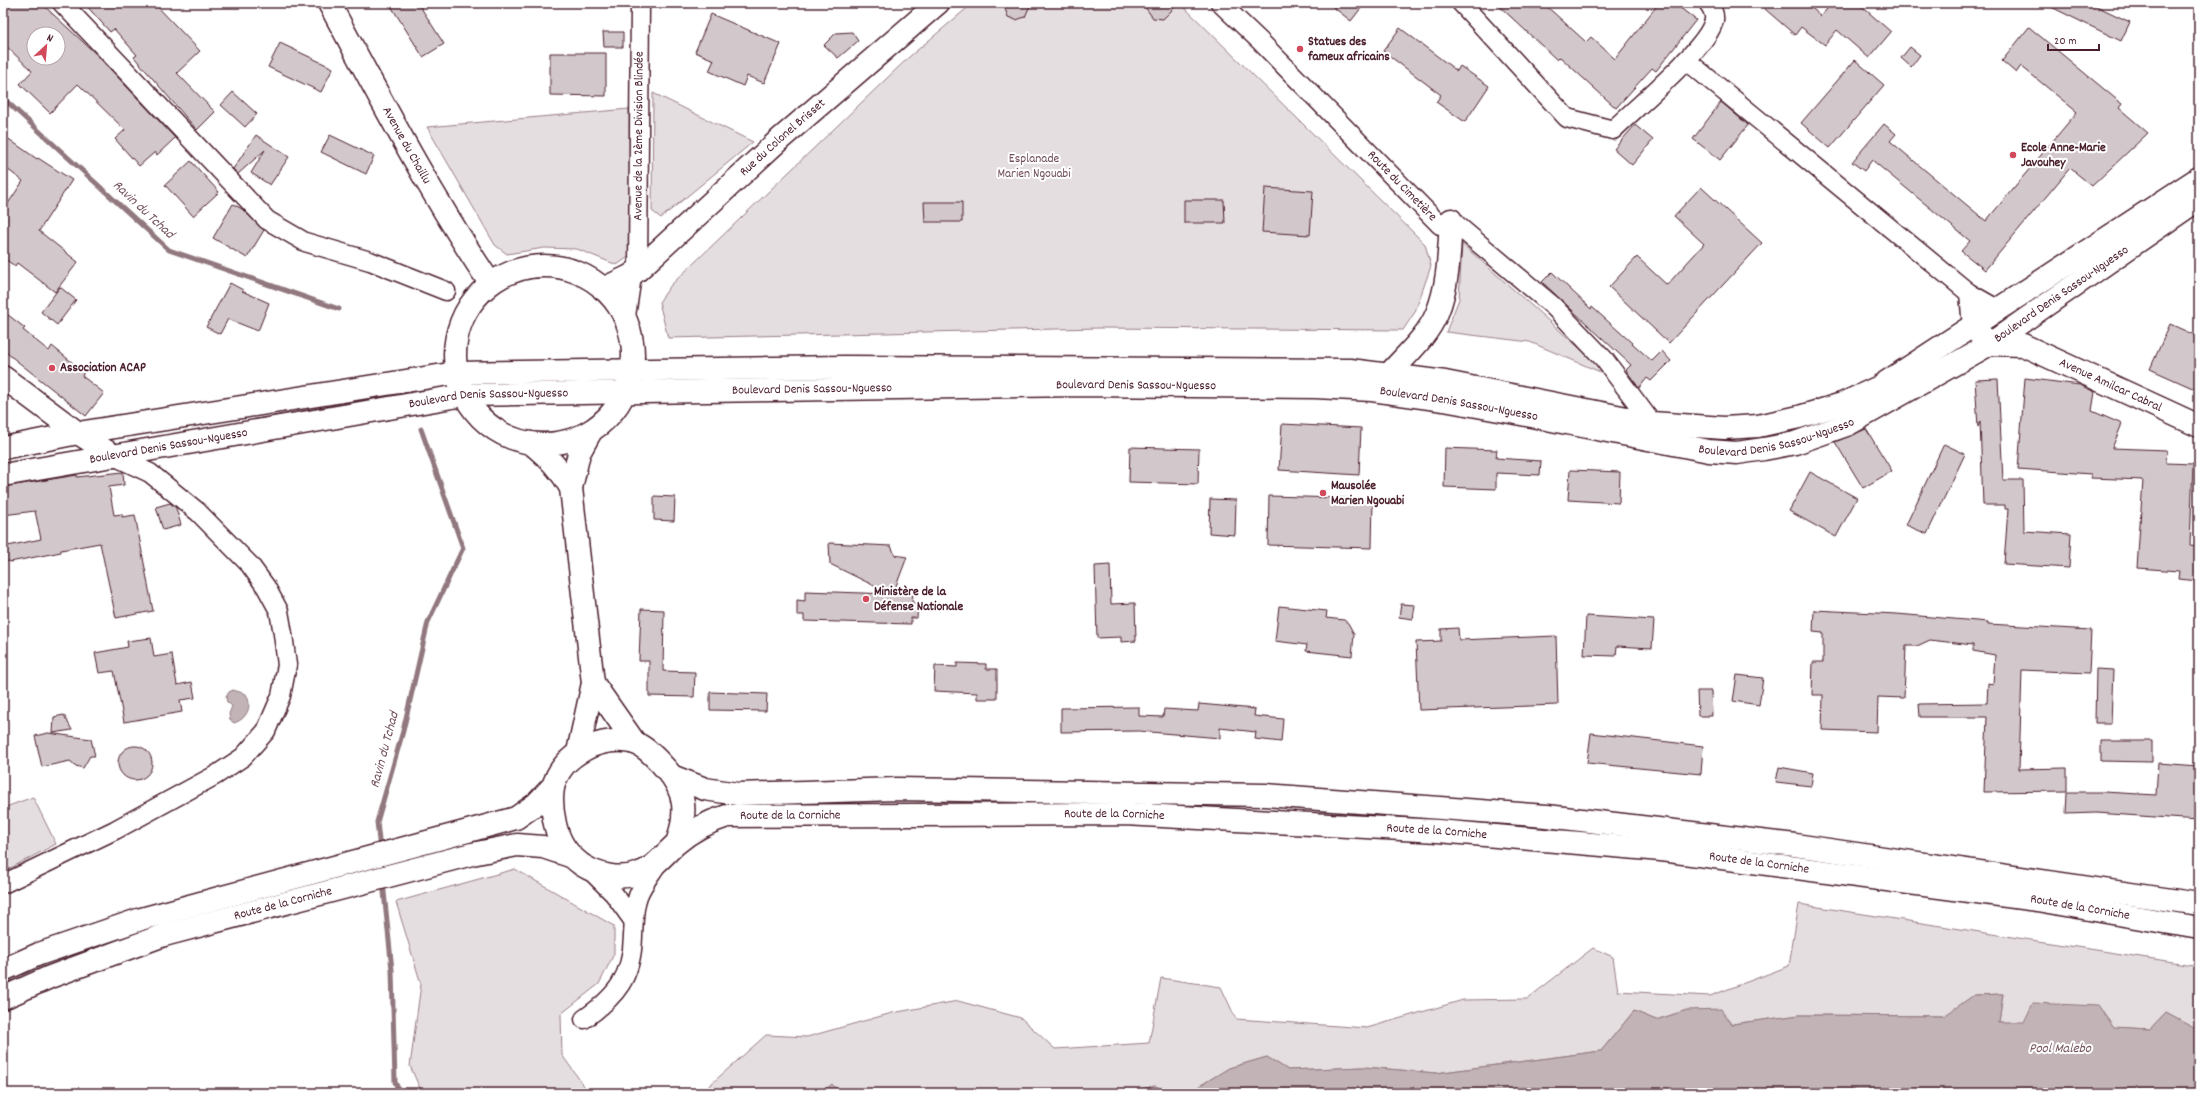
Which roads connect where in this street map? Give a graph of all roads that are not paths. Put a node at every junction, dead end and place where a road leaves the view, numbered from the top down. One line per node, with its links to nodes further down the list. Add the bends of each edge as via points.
1 (62, 3): 15 (street, via 267,220 305,242 370,262)
2 (329, 3): 13 (main road, Avenue du Chaillu, via 374,86)
3 (640, 3): 12 (street, Avenue de la 2ème Division Blindée)
4 (938, 3): 12 (main road, Rue du Colonel Brisset, via 779,140)
5 (1220, 3): 11 (street, Route du Cimetière, via 1440,225)
6 (1461, 3): 8 (street, via 1567,118 1613,130)
7 (1708, 3): 8 (street, via 1714,13 1714,21 1706,38)
8 (1686, 60): 16 (street)
9 (2199, 178): 17 (main road, Boulevard Denis Sassou-Nguesso)
10 (2199, 199): 20 (main road, Boulevard Denis Sassou-Nguesso)
11 (1451, 220): 24 (main road, via 1448,271 1437,314 1418,343); 28 (street, Route du Cimetière, via 1553,306 1604,359)
12 (634, 273): 14 (main road, Rue du Colonel Brisset); 18 (main road)
13 (490, 283): 14 (main road, via 512,272 536,266 560,268 583,275); 23 (main road, via 472,301 460,323 455,348)
14 (603, 289): 18 (main road)
15 (446, 291)
16 (1969, 293): 17 (street); 19 (street)
17 (1998, 310): 19 (main road, Boulevard Denis Sassou-Nguesso); 20 (main road, Avenue Amilcar Cabral)
18 (624, 316): 22 (main road, via 633,342)
19 (1972, 327): 21 (main road); 28 (main road, Boulevard Denis Sassou-Nguesso, via 1879,387 1842,404 1799,417 1758,426 1724,428)
20 (2019, 336): 21 (main road, Boulevard Denis Sassou-Nguesso); 29 (main road, Avenue Amilcar Cabral)
21 (1990, 344): 26 (main road, Boulevard Denis Sassou-Nguesso, via 1850,424 1795,443 1737,453 1709,451 1444,400 1372,390 1316,387 1080,385)
22 (632, 370): 23 (main road, Boulevard Denis Sassou-Nguesso); 24 (main road, Boulevard Denis Sassou-Nguesso, via 844,367 1272,369); 26 (main road)
23 (456, 373): 27 (main road); 31 (main road, Boulevard Denis Sassou-Nguesso)
24 (1390, 373): 28 (main road, Boulevard Denis Sassou-Nguesso)
25 (3, 378): 31 (main road)
26 (626, 392): 27 (main road, Boulevard Denis Sassou-Nguesso); 30 (main road, via 611,415)
27 (464, 395): 32 (main road, via 481,418 504,435); 34 (main road, Boulevard Denis Sassou-Nguesso)
28 (1652, 423)
29 (2199, 426)
30 (590, 432): 32 (main road, via 561,443); 36 (main road, via 580,453)
31 (78, 433): 33 (main road, Boulevard Denis Sassou-Nguesso); 34 (main road)
32 (531, 443): 36 (main road, via 562,472)
33 (3, 448)
34 (114, 456): 35 (main road, Boulevard Denis Sassou-Nguesso); 46 (street, via 150,473 198,512 250,565 266,587 279,612 283,634 287,665 281,696 266,731 243,757 216,775 115,830)
35 (3, 474)
36 (571, 488): 37 (main road)
37 (593, 683): 38 (main road); 39 (main road)
38 (635, 743): 39 (main road, via 605,742); 40 (main road, via 657,759)
39 (578, 752): 41 (main road, via 564,766)
40 (674, 777): 42 (main road, via 683,802 684,822); 47 (main road, Route de la Corniche, via 705,789 738,794 897,789 1265,795 1547,816 1795,844 2064,886)
41 (553, 786): 43 (main road, via 552,808 557,833); 50 (main road, Route de la Corniche, via 536,804 516,818 140,919 39,954)
42 (677, 843): 44 (main road); 49 (main road, Route de la Corniche, via 704,824 727,816 1124,814 1438,831 1661,850 2037,900)
43 (570, 856): 45 (main road); 51 (main road, Route de la Corniche, via 543,847 516,845 472,854 164,935 50,977)
44 (657, 864): 45 (main road, via 636,874 613,877); 48 (street, via 638,895)
45 (591, 871): 48 (street, via 614,894)
46 (3, 884)
47 (2199, 904)
48 (632, 919): 52 (street, via 633,936 627,973 619,988 604,1004)
49 (2199, 928)
50 (3, 970)
51 (3, 998)
52 (584, 1018)

